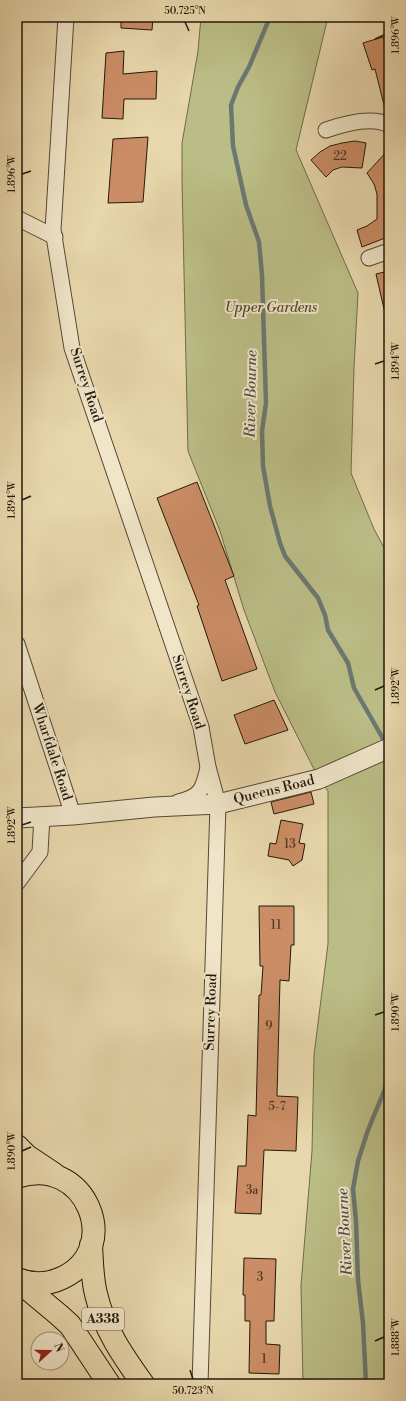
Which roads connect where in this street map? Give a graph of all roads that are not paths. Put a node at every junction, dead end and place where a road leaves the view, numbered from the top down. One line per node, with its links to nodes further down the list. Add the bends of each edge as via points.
1 (66, 17): 5 (street, Surrey Road, via 53,230)
2 (389, 125): 3 (street, via 364,121)
3 (326, 130)
4 (17, 218): 5 (street)
5 (55, 237): 10 (street, Surrey Road, via 73,351 201,727)
6 (389, 252): 7 (street)
7 (369, 258)
8 (17, 644): 13 (street, Wharfdale Road)
9 (384, 751): 11 (street, Queens Road, via 319,779)
10 (208, 767): 11 (street, Surrey Road); 12 (street, Queens Road, via 204,784 196,796)
11 (218, 804): 12 (street, Queens Road); 24 (street, Surrey Road)
12 (154, 807): 13 (street, Queens Road)
13 (73, 815): 14 (street, Queens Road)
14 (42, 816): 15 (street, Queens Road); 16 (street, via 40,852)
15 (17, 818)
16 (17, 883)
17 (17, 1146): 18 (highway, via 35,1162)
18 (58, 1176): 19 (highway, via 42,1173); 20 (highway, via 76,1187 88,1204 93,1224)
19 (17, 1177)
20 (91, 1245): 21 (highway, via 77,1268 60,1279 41,1283); 23 (highway, A338, via 95,1294 102,1317 118,1349)
21 (17, 1280): 22 (highway, A338, via 70,1325)
22 (110, 1384)
23 (143, 1384)
24 (200, 1384)

